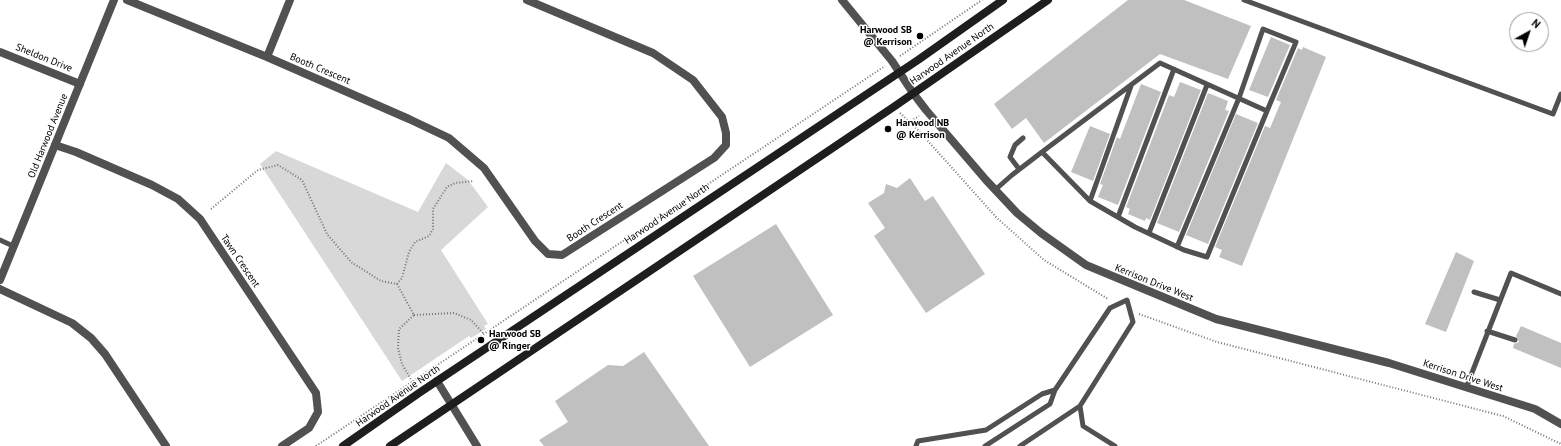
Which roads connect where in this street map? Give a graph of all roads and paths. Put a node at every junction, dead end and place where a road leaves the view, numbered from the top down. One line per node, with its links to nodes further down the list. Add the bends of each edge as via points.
1 (114, 0): 15 (street, Old Harwood Avenue)
2 (127, 0): 11 (street, Booth Crescent)
3 (290, 0): 11 (street)
4 (527, 0): 11 (street, Booth Crescent, via 659,57 693,80 722,118 726,133 726,145 714,158 562,256 548,254 535,241 484,168 449,138 409,118)
5 (842, 0): 12 (street, Kerrison Drive West)
6 (982, 0): 12 (path)
7 (1003, 0): 14 (main road, Harwood Avenue North)
8 (1048, 0): 18 (main road, Harwood Avenue North)
9 (1244, 0): 19 (lane, via 1553,114)
10 (0, 52): 15 (street, Sheldon Drive)
11 (267, 57)
12 (892, 61): 14 (street, Kerrison Drive West); 43 (path)
13 (1174, 70): 16 (lane); 17 (lane, via 1160,63); 30 (lane)
14 (899, 72): 18 (street, Kerrison Drive West); 45 (main road, Harwood Avenue North)
15 (80, 84): 23 (street, Old Harwood Avenue)
16 (1207, 84): 20 (lane); 31 (lane)
17 (1131, 85): 24 (lane); 28 (lane)
18 (913, 93): 27 (street, Kerrison Drive West); 50 (main road, Harwood Avenue North)
19 (1561, 94)
20 (1239, 98): 21 (lane); 21 (lane, via 1263,30 1296,42); 34 (lane)
21 (1267, 111): 34 (lane, via 1207,257)
22 (1023, 138): 25 (lane, via 1015,145 1010,157)
23 (55, 145): 33 (street, Old Harwood Avenue); 54 (street, Tawn Crescent, via 178,198 200,219 316,392 318,412 309,428)
24 (1042, 152): 25 (lane); 28 (lane)
25 (1019, 169): 27 (lane)
26 (474, 181): 36 (path, via 455,183 446,187 433,209 434,229 429,236 415,242 409,252 402,278)
27 (995, 190): 48 (street, Kerrison Drive West, via 1041,233 1086,265 1133,286 1216,319 1389,363)
28 (1090, 201): 30 (lane)
29 (211, 210): 36 (path, via 258,170 278,165 302,180 327,234 351,262 381,281)
30 (1118, 217): 31 (lane)
31 (1149, 233): 34 (lane)
32 (0, 240): 33 (lane)
33 (14, 246): 35 (street, Old Harwood Avenue)
34 (1177, 247)
35 (0, 280)
36 (397, 284): 41 (path)
37 (0, 289): 53 (street, via 72,323 91,338 105,354)
38 (1474, 292): 40 (lane)
39 (1561, 294): 40 (lane, via 1511,273)
40 (1500, 300): 42 (lane)
41 (414, 315): 43 (path, via 454,313 471,320); 46 (path, via 399,328 398,348 402,364)
42 (1487, 331): 44 (lane); 48 (lane)
43 (484, 334): 45 (path); 46 (path)
44 (1514, 340)
45 (492, 343): 47 (main road, Harwood Avenue North)
46 (412, 381): 55 (path)
47 (437, 381): 50 (street); 56 (main road, Harwood Avenue North)
48 (1466, 388): 52 (street, Kerrison Drive West, via 1534,410)
49 (1055, 390): 51 (lane, via 1110,308 1127,300 1133,322); 59 (lane, via 1042,394 986,430 918,441); 60 (lane, via 1050,404)
50 (452, 406): 57 (main road, Harwood Avenue North); 58 (street)
51 (1080, 406): 61 (lane); 62 (lane, via 1084,426)
52 (1561, 424)
53 (166, 446)
54 (282, 446)
55 (316, 446)
56 (343, 446)
57 (390, 446)
58 (477, 446)
59 (916, 446)
60 (985, 446)
61 (1020, 446)
62 (1115, 446)

